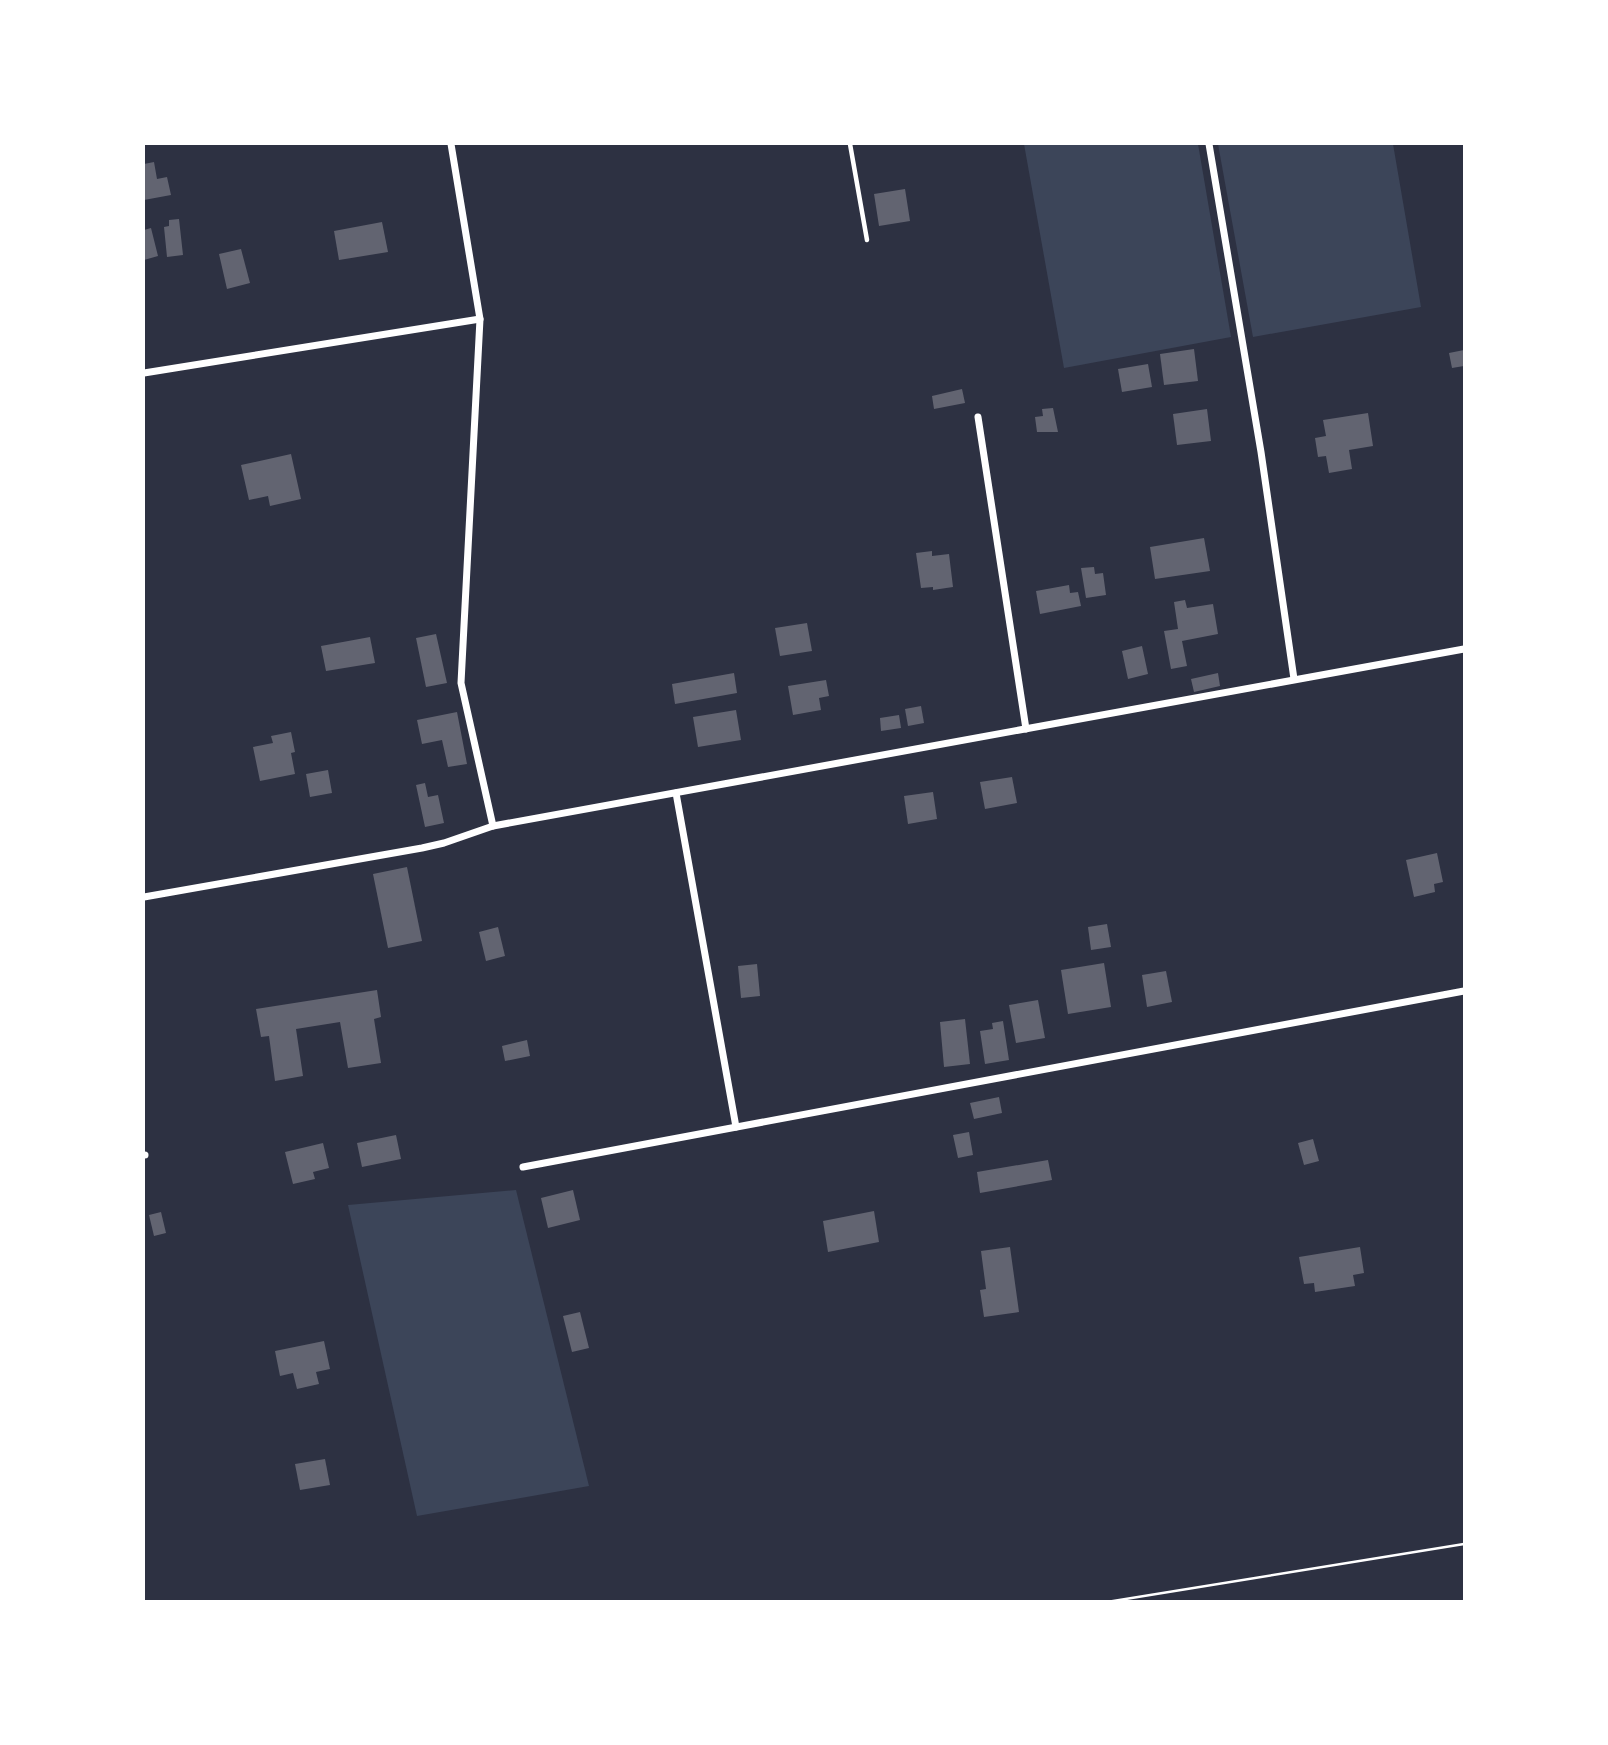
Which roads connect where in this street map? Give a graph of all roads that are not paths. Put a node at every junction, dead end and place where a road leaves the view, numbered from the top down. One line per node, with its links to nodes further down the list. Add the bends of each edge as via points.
1 (451, 144): 5 (street)
2 (850, 144): 4 (lane)
3 (1209, 144): 9 (street)
4 (867, 240)
5 (480, 319): 6 (street); 12 (street, via 460,671)
6 (144, 373)
7 (978, 417): 10 (street)
8 (1465, 649): 9 (street)
9 (1294, 680): 10 (street)
10 (1026, 729): 11 (street)
11 (676, 793): 12 (street); 15 (street)
12 (493, 825): 13 (street, via 422,848)
13 (144, 897)
14 (1465, 991): 15 (street)
15 (736, 1128): 16 (street)
16 (523, 1167)

